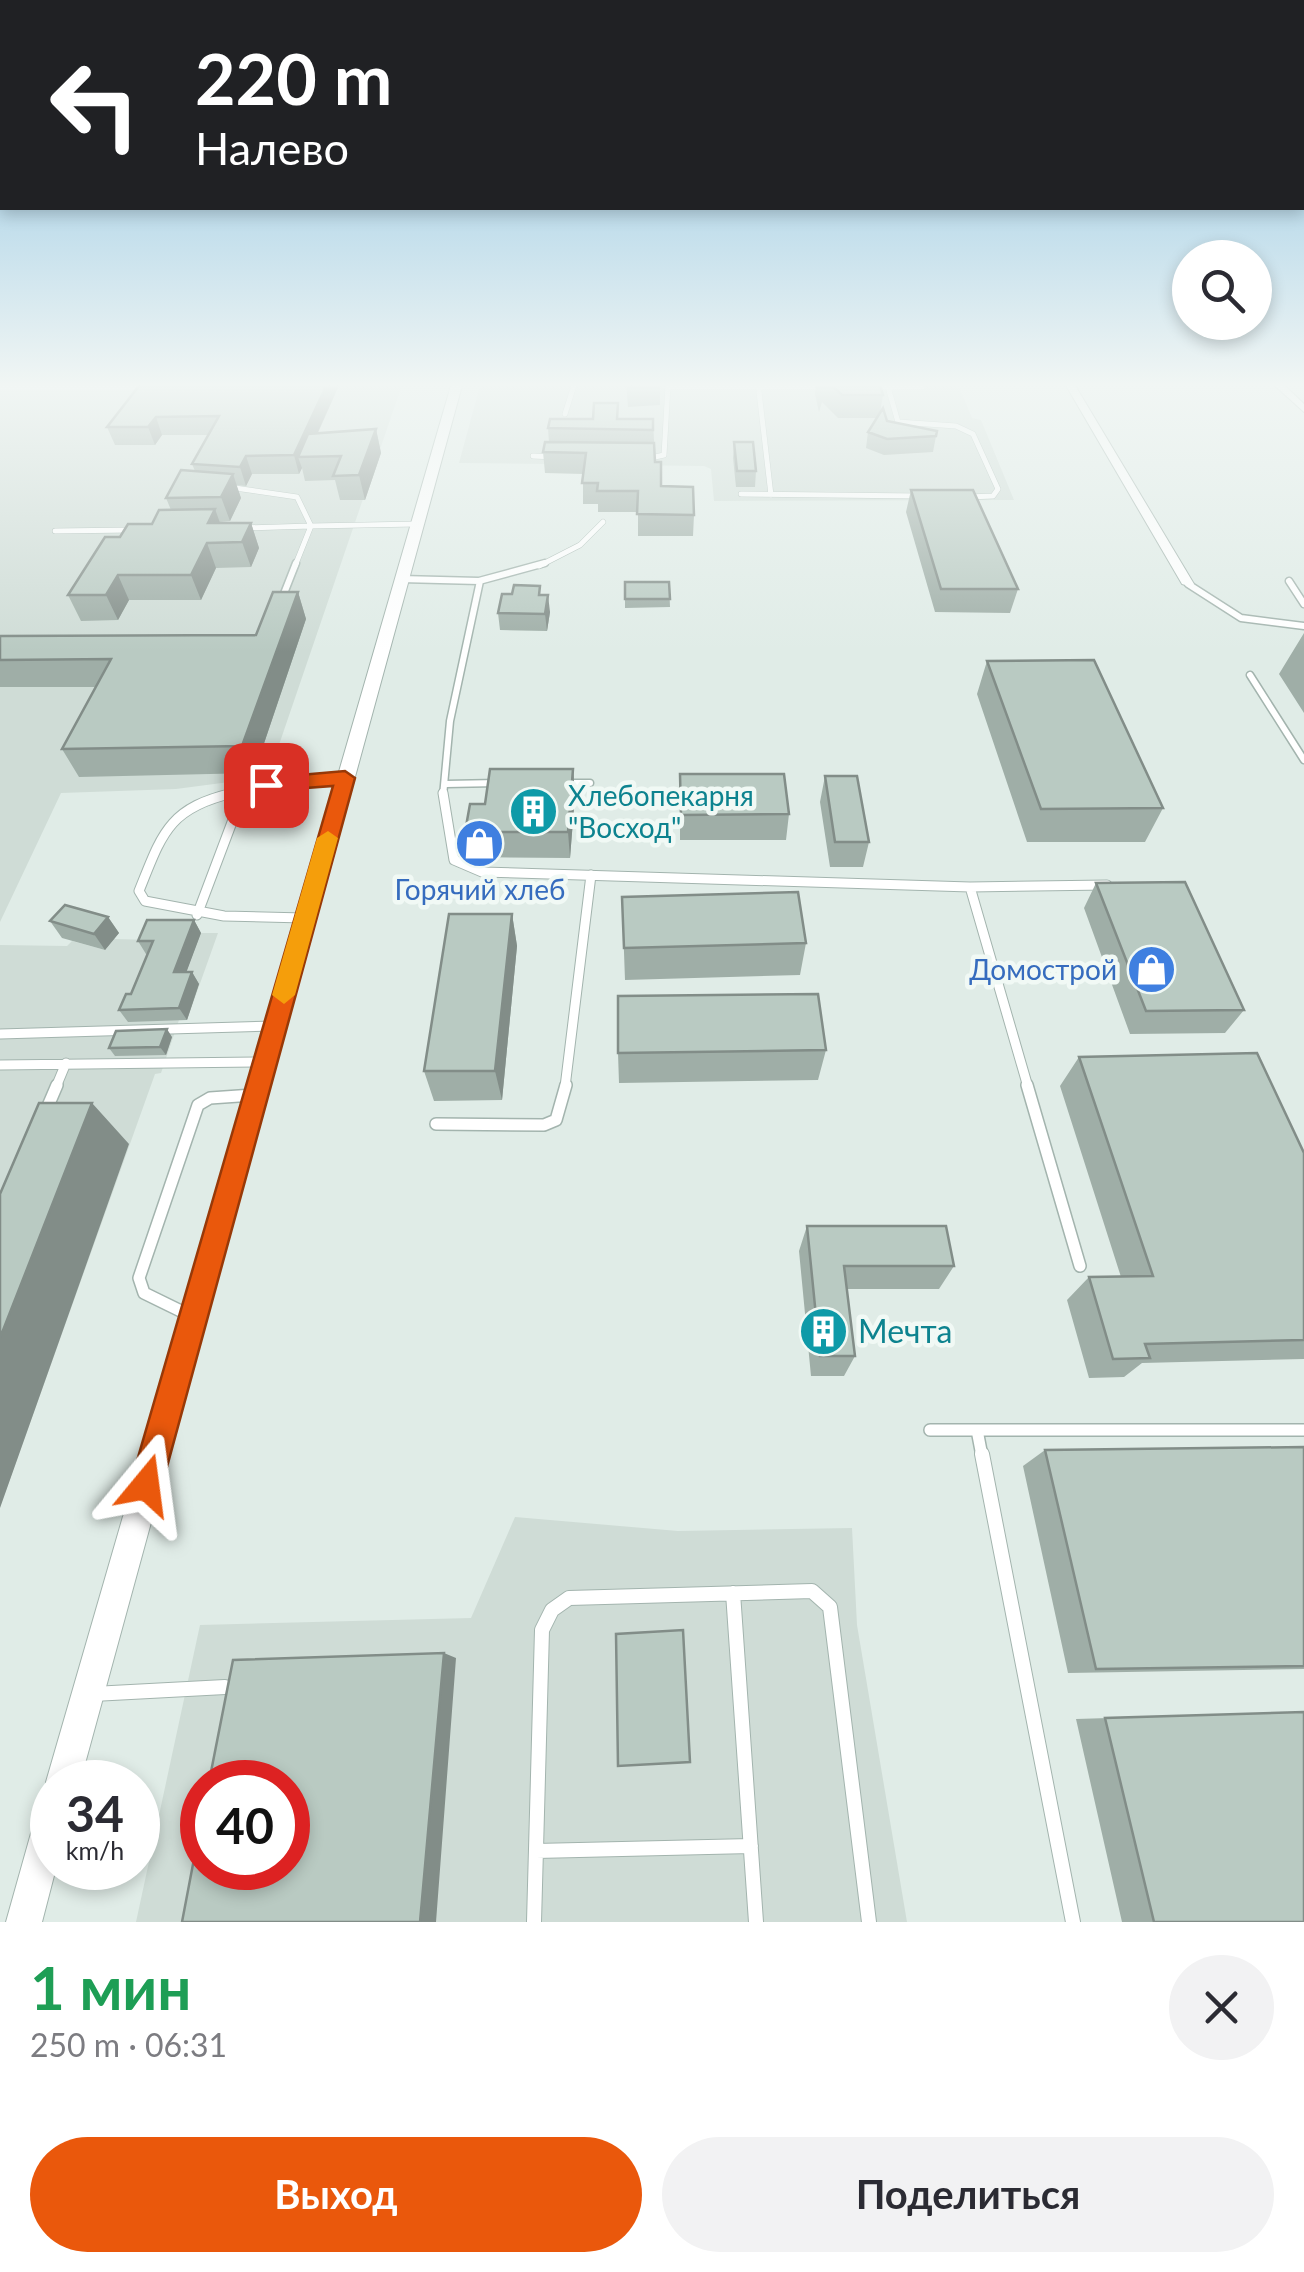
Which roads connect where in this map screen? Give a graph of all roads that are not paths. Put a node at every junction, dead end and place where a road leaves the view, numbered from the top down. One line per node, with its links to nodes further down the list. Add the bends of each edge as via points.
1 (432, 472): 11 (street)
2 (768, 472): 7 (lane)
3 (990, 472): 9 (lane, via 997,492)
4 (1121, 472): 19 (street)
5 (220, 486): 12 (lane, via 297,496)
6 (740, 494): 7 (lane)
7 (771, 495): 8 (lane)
8 (928, 496)
9 (948, 497)
10 (602, 522): 17 (lane, via 592,538 571,550)
11 (417, 524): 12 (lane); 16 (street)
12 (311, 526): 13 (lane); 20 (lane)
13 (235, 528)
14 (140, 530): 15 (lane)
15 (55, 532)
16 (401, 579): 17 (lane); 25 (street)
17 (480, 581): 29 (lane, via 446,743)
18 (1289, 581): 21 (lane)
19 (1188, 584): 22 (lane, via 1241,618)
20 (283, 596)
21 (1304, 604)
22 (1304, 626)
23 (1250, 675): 24 (lane)
24 (1304, 760)
25 (345, 778): 30 (lane); 35 (street)
26 (518, 783): 29 (lane)
27 (554, 783): 28 (lane)
28 (590, 783)
29 (446, 784): 31 (lane, via 449,848 466,868)
30 (244, 789): 34 (lane); 34 (lane, via 168,823 139,891 145,902)
31 (591, 876): 33 (lane); 42 (lane, via 556,1120)
32 (1129, 885): 33 (lane)
33 (970, 887): 44 (lane)
34 (198, 915): 35 (lane)
35 (305, 918): 36 (street)
36 (275, 1026): 37 (lane); 38 (street)
37 (0, 1034)
38 (265, 1062): 39 (lane); 41 (street)
39 (66, 1064): 40 (lane); 43 (lane)
40 (0, 1065)
41 (256, 1095): 45 (street); 45 (lane, via 198,1105 139,1278 144,1293)
42 (436, 1124)
43 (39, 1129)
44 (1080, 1266)
45 (194, 1317): 51 (street)
46 (930, 1430): 47 (lane)
47 (977, 1430): 48 (lane); 60 (lane)
48 (1304, 1430)
49 (733, 1593): 53 (lane); 54 (lane, via 569,1598 552,1610 542,1630); 59 (lane, via 812,1591 830,1607)
50 (225, 1687): 51 (lane)
51 (88, 1694): 52 (street)
52 (69, 1760)
53 (751, 1846): 54 (lane); 58 (lane)
54 (536, 1851): 57 (lane)
55 (33, 1890): 56 (street)
56 (24, 1922)
57 (534, 1922)
58 (756, 1922)
59 (869, 1922)
60 (1073, 1922)

